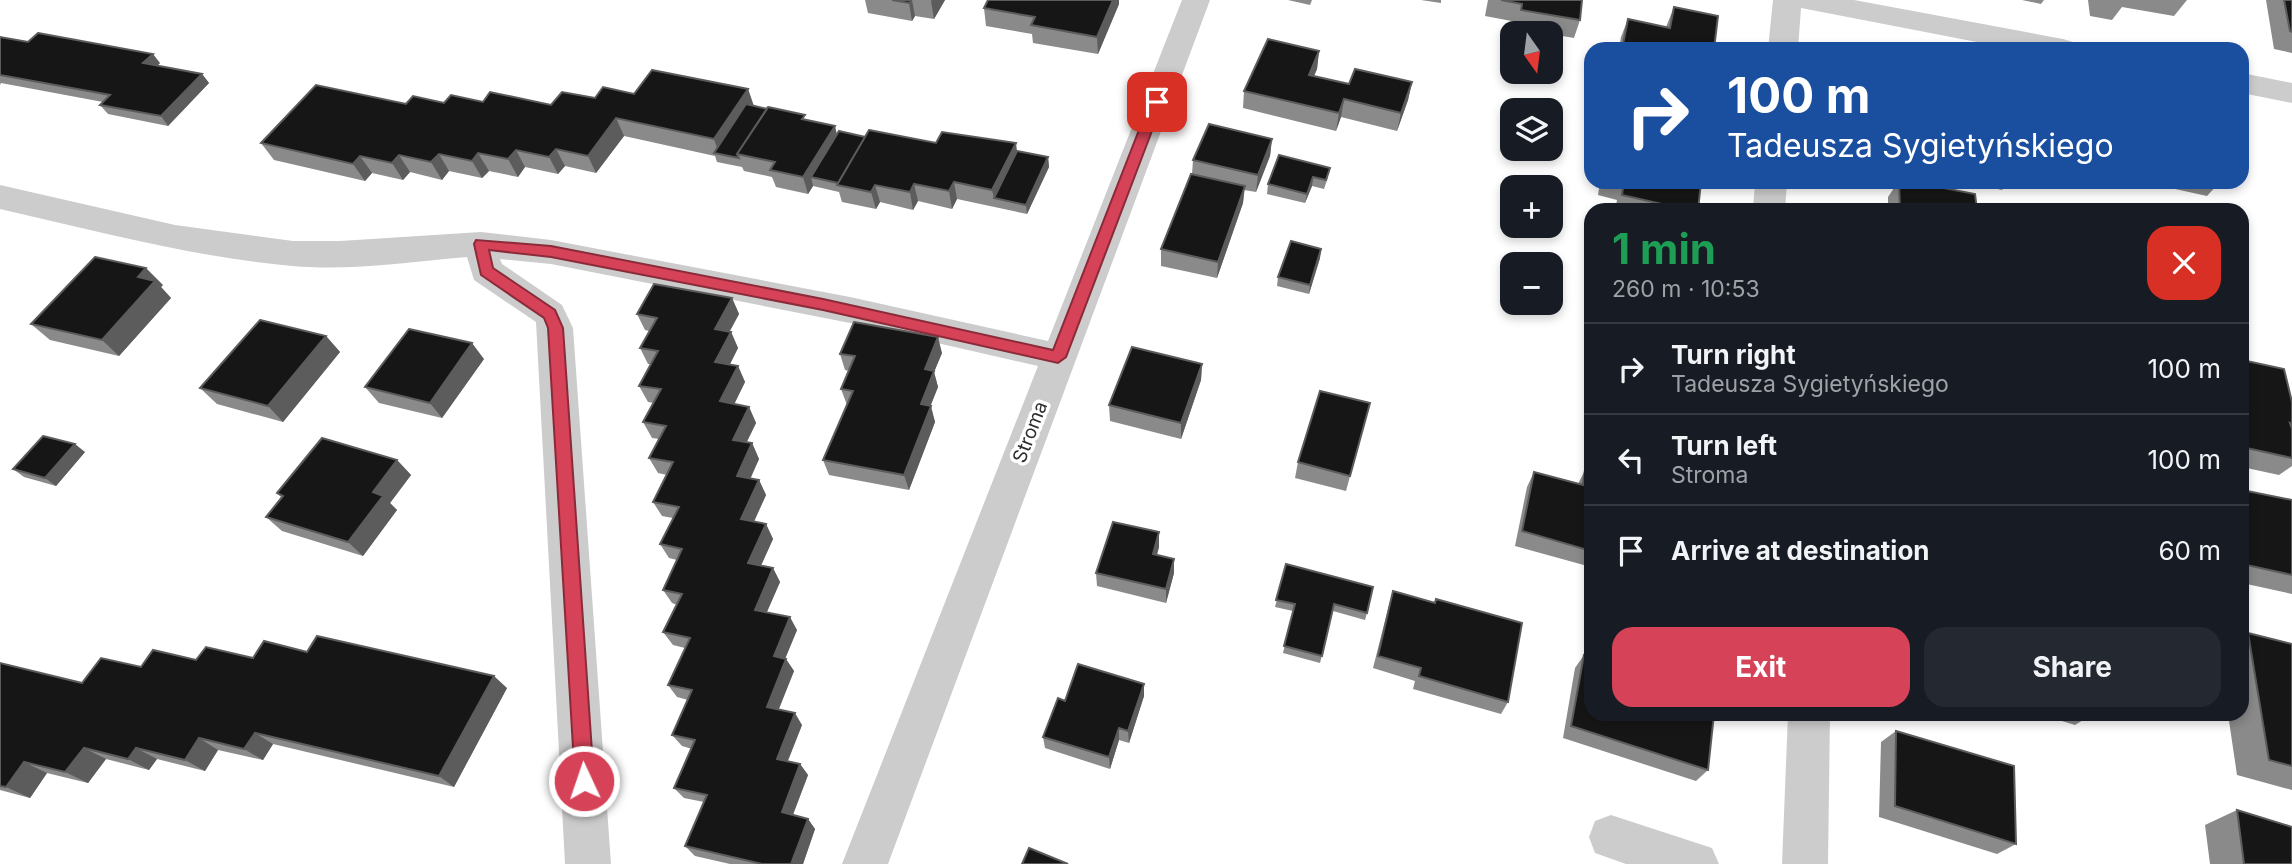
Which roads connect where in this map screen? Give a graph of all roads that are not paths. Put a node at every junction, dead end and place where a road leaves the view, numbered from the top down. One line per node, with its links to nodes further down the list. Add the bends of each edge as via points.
1 (1196, 0): 10 (street, Stroma)
2 (1787, 0): 4 (street)
3 (1806, 0): 5 (street)
4 (1784, 42)
5 (2026, 42)
6 (2249, 84): 7 (street)
7 (2292, 93)
8 (0, 197): 9 (street, via 175,237 293,254)
9 (481, 244): 10 (street, via 551,252 836,307); 13 (street, via 486,271 550,314 556,328)
10 (1058, 357): 14 (street, Stroma)
11 (1809, 721): 16 (street)
12 (1611, 837): 15 (street)
13 (588, 864)
14 (865, 864)
15 (1696, 864)
16 (1805, 864)

